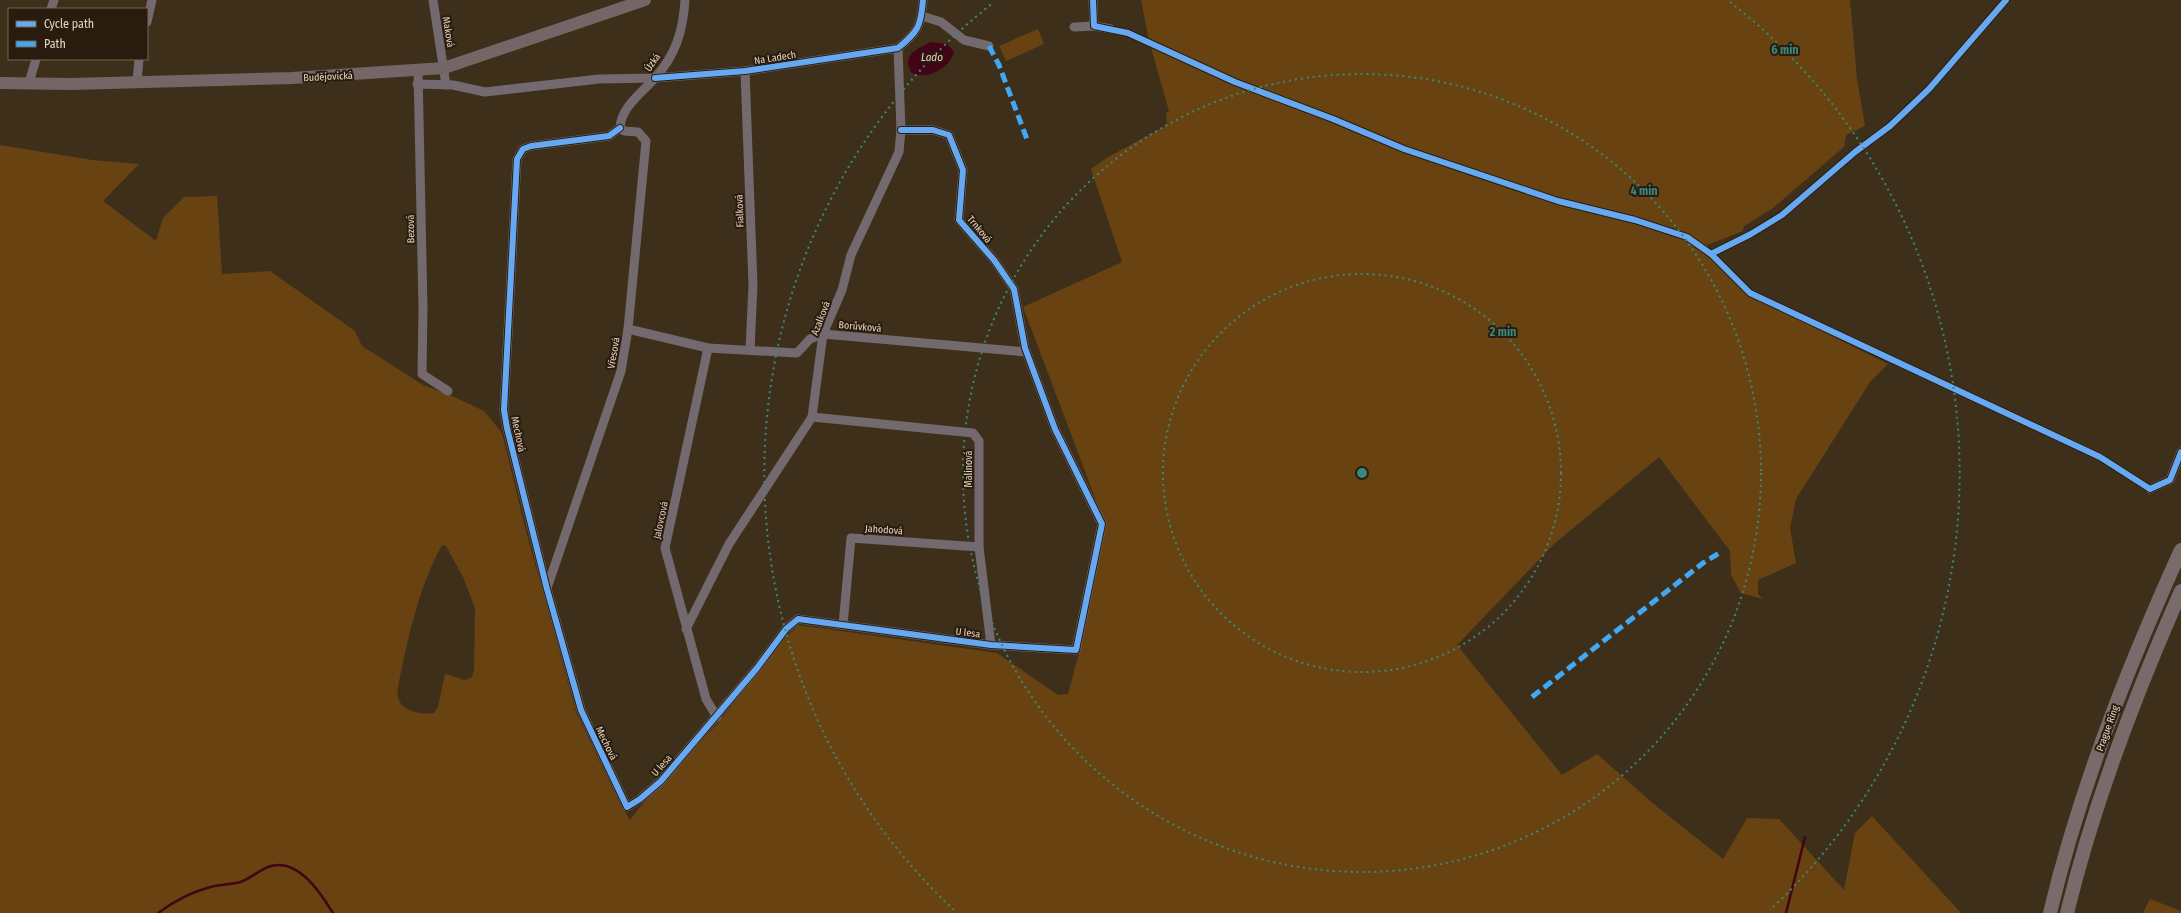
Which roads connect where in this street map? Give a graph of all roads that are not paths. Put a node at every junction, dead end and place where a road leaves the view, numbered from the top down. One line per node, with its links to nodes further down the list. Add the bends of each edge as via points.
1 (152, 0): 8 (street)
2 (433, 0): 16 (street, Maková)
3 (645, 0): 16 (main road, Budějovická)
4 (685, 0): 19 (street, Úzká, via 683,26 678,42)
5 (924, 0): 7 (street)
6 (1093, 0): 9 (street)
7 (922, 16): 12 (street, via 941,22 964,40); 13 (street, via 914,36)
8 (148, 18)
9 (1094, 26): 10 (street); 11 (street)
10 (1074, 27)
11 (1111, 29)
12 (989, 46)
13 (898, 48): 18 (street, Na Ladech); 26 (street, Azalková)
14 (36, 60): 22 (street)
15 (139, 60): 20 (street)
16 (444, 68): 17 (main road, Budějovická); 24 (street)
17 (418, 71): 20 (main road, Budějovická, via 292,78); 23 (street)
18 (745, 71): 19 (street, Na Ladech); 30 (street, Fialková, via 753,286)
19 (655, 78): 24 (street, Na Ladech, via 599,79 485,92); 25 (street, Úzká, via 625,112 620,121)
20 (137, 82): 22 (main road, Budějovická)
21 (0, 83): 22 (main road, Budějovická)
22 (28, 83)
23 (417, 84): 24 (street, Na Ladech); 32 (street, Bezová, via 423,308 422,374)
24 (446, 85)
25 (620, 128): 27 (street, Vřesová, via 624,131 638,132 646,141); 38 (street, Mechová, via 610,136 530,146 523,150 517,159 504,410)
26 (901, 130): 28 (street, Azalková, via 899,152 851,255 842,290); 31 (street, Trnková, via 933,130 949,135 963,170 959,220 994,260 1014,289)
27 (628, 329): 29 (street); 38 (street, Vřesová, via 622,371)
28 (823, 334): 30 (street, via 810,339 797,354); 31 (street, Borůvková); 33 (street, Azalková)
29 (708, 348): 30 (street); 41 (street, Jalovcová, via 665,548)
30 (750, 350)
31 (1026, 352): 42 (street, U lesa, via 1055,429 1102,524 1076,650)
32 (448, 391)
33 (812, 417): 36 (street, Malinová, via 973,433 979,441); 41 (street, Azalková, via 729,544)
34 (2181, 452): 35 (street, via 2170,480)
35 (2150, 489)
36 (980, 547): 40 (street, Jahodová, via 851,538); 42 (street, Malinová)
37 (2181, 550): 45 (highway, Prague Ring, via 2146,628 2103,740 2072,832)
38 (547, 589): 44 (street, Mechová, via 581,710)
39 (2181, 591): 46 (highway, Prague Ring, via 2118,745)
40 (843, 625): 42 (street, U lesa); 43 (street, U lesa, via 798,618 786,629)
41 (686, 629): 43 (street, Jalovcová, via 706,699)
42 (991, 645)
43 (717, 716): 44 (street, U lesa, via 661,781)
44 (627, 807)
45 (2052, 907)
46 (2068, 909)

